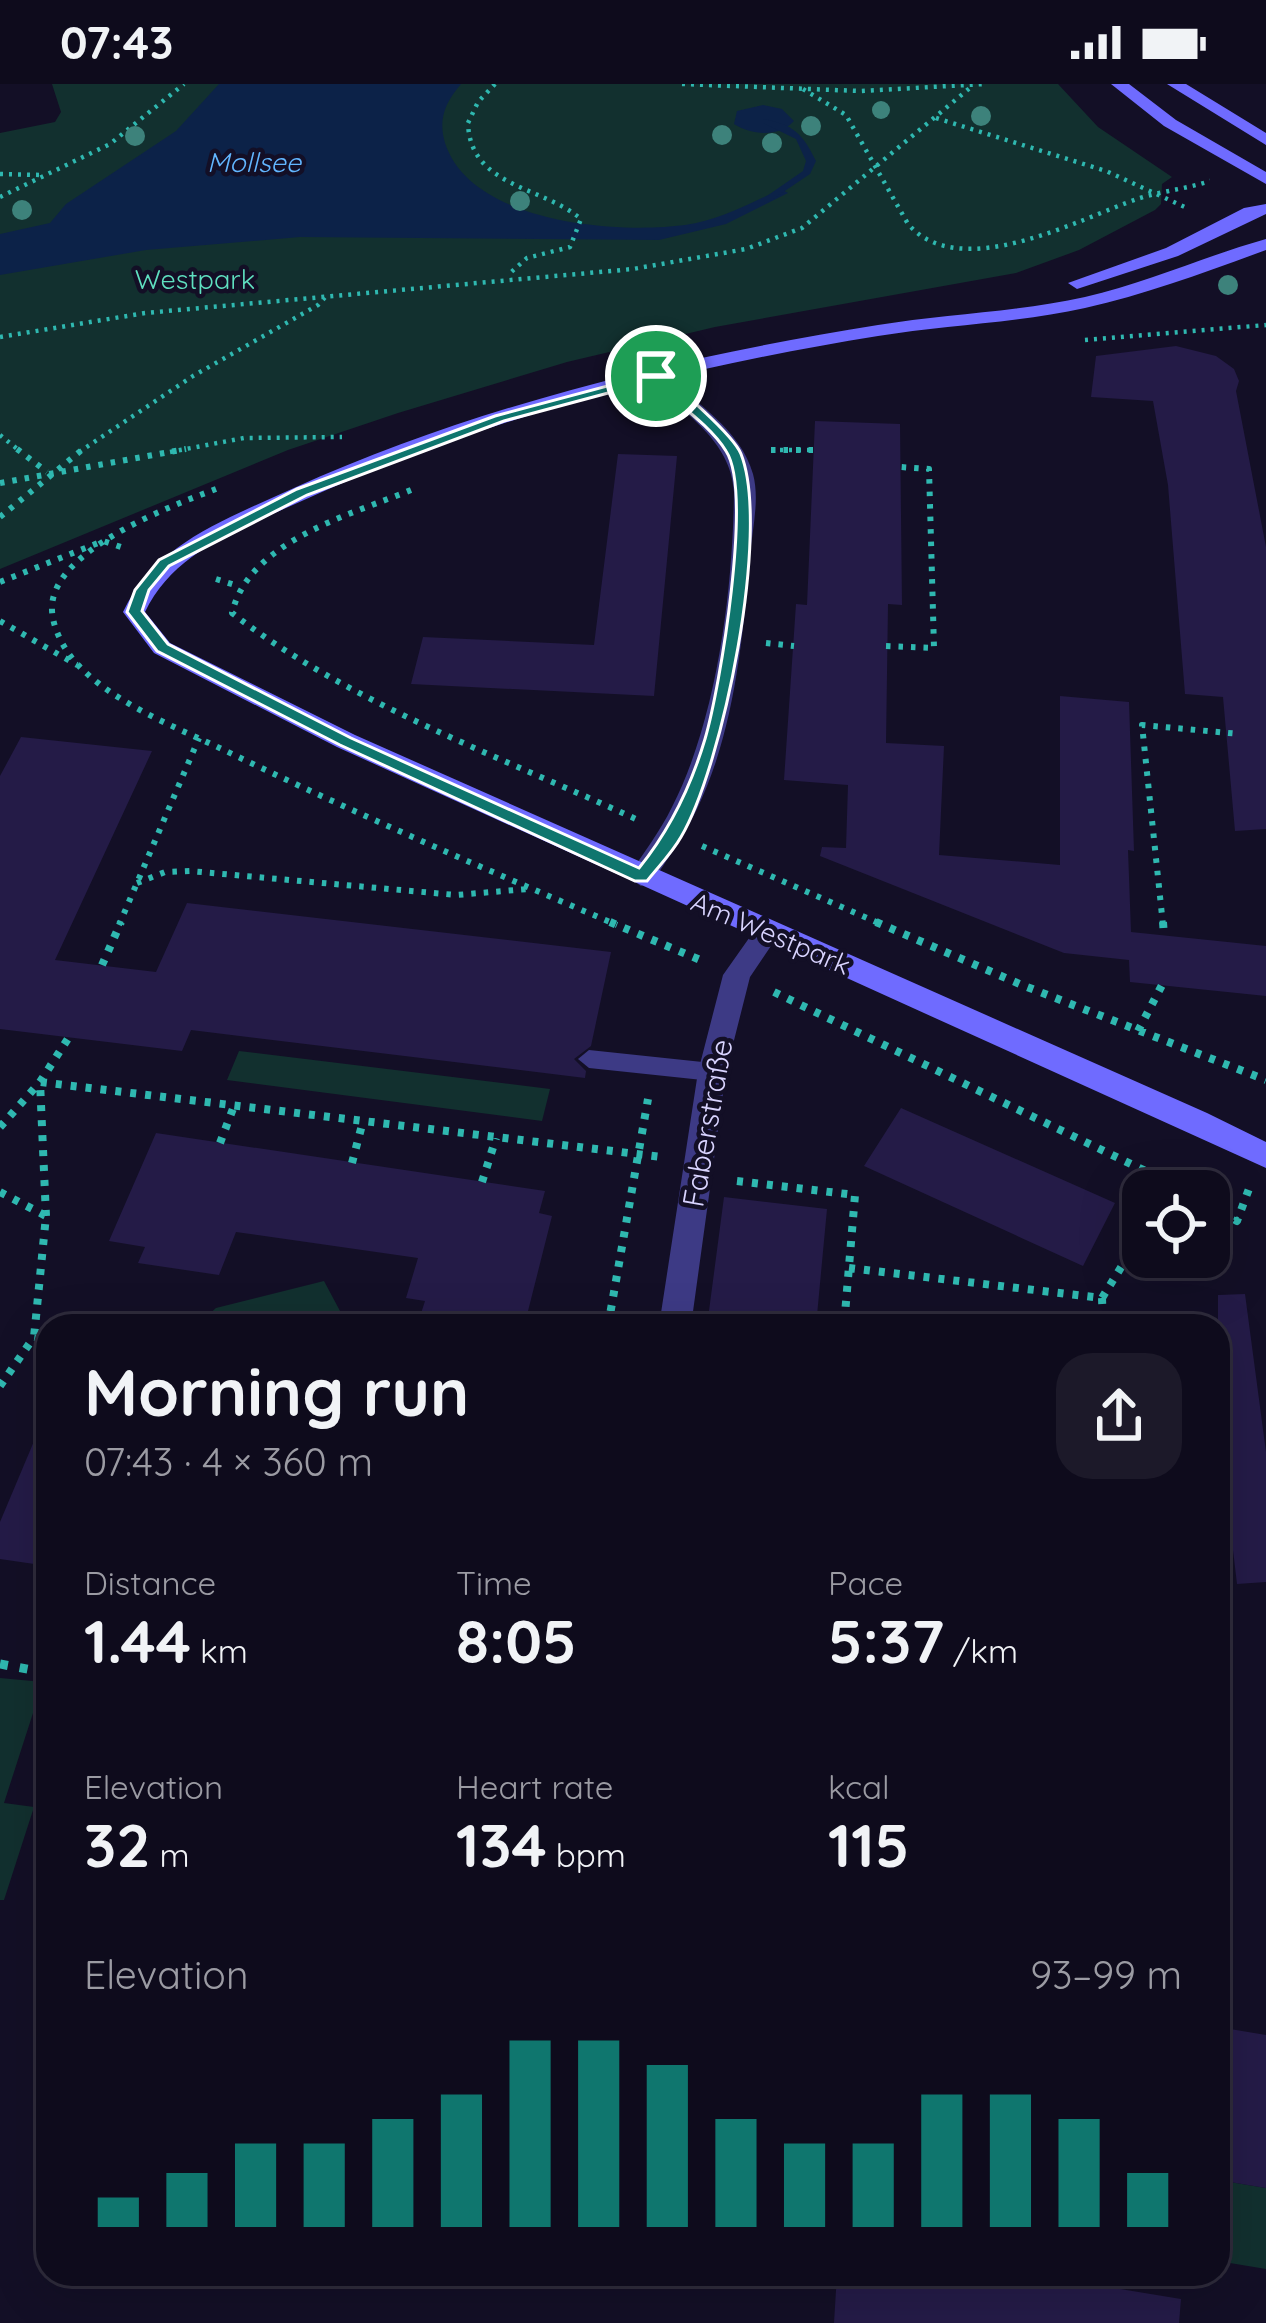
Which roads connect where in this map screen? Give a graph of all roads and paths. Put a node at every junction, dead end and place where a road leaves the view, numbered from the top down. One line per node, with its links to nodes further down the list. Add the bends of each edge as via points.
1 (184, 84): 13 (path, via 110,144)
2 (495, 84): 21 (path, via 471,109 477,155 508,184 572,210 580,223 570,247 530,256)
3 (682, 84): 8 (path)
4 (986, 84): 7 (path)
5 (1119, 84): 14 (street)
6 (1175, 84): 10 (street)
7 (969, 86): 8 (path); 9 (path)
8 (803, 89): 11 (path, via 839,103)
9 (935, 118): 11 (path); 16 (path)
10 (1266, 140)
11 (874, 170): 16 (path, via 910,227 965,245 1020,241); 21 (path, via 802,228 746,249 634,269)
12 (0, 174): 13 (path)
13 (50, 175): 17 (path)
14 (1266, 179)
15 (1202, 184): 16 (path)
16 (1156, 194): 19 (path, via 1190,208)
17 (0, 197)
18 (1266, 209): 23 (street, Am Westpark, via 1110,274)
19 (1169, 218)
20 (1266, 244): 23 (street, Am Westpark, via 1133,290)
21 (507, 277): 22 (path)
22 (328, 294): 24 (path); 29 (path, via 131,412)
23 (969, 316): 25 (street, Am Westpark)
24 (0, 337)
25 (656, 376): 43 (street, via 733,450 745,491 732,640 712,740 674,835); 43 (street, Am Westpark, via 500,418 302,492 164,563 134,612 162,648)
26 (0, 435): 29 (path)
27 (329, 445): 29 (path, via 350,436 244,439)
28 (900, 467): 39 (path, via 929,469 934,648)
29 (48, 473): 30 (path); 32 (path)
30 (0, 483)
31 (225, 485): 33 (path)
32 (0, 517)
33 (103, 541): 34 (path); 36 (path); 40 (path, via 53,598 60,638)
34 (121, 547)
35 (216, 579): 37 (path)
36 (0, 582)
37 (238, 586)
38 (0, 621): 40 (path)
39 (886, 646)
40 (78, 665): 42 (path)
41 (1240, 734): 49 (path, via 1142,725)
42 (200, 738): 44 (path); 45 (path)
43 (641, 877): 48 (street, Am Westpark)
44 (137, 883): 45 (path, via 190,871 455,896); 50 (path)
45 (534, 889): 51 (path)
46 (824, 896): 47 (path)
47 (817, 904)
48 (767, 931): 51 (street, Faberstraße); 65 (street, Am Westpark)
49 (1164, 936)
50 (102, 965)
51 (736, 975): 56 (street, Faberstraße); 68 (path, via 864,1027)
52 (1162, 985): 53 (path)
53 (1138, 1031)
54 (69, 1037): 57 (path)
55 (589, 1058): 56 (lane)
56 (712, 1072): 67 (street, Faberstraße)
57 (40, 1082): 59 (path); 61 (path); 71 (path)
58 (651, 1085): 64 (path)
59 (234, 1106): 60 (path); 63 (path)
60 (364, 1121): 62 (path); 66 (path)
61 (1, 1124)
62 (496, 1137): 64 (path); 69 (path)
63 (220, 1143)
64 (638, 1154): 67 (path); 78 (path)
65 (1266, 1156)
66 (352, 1162)
67 (698, 1169): 75 (path, via 855,1195); 79 (street, Faberstraße)
68 (1138, 1170)
69 (482, 1182)
70 (0, 1192): 71 (path)
71 (46, 1216): 77 (path)
72 (1230, 1217): 73 (path)
73 (1237, 1221)
74 (1122, 1266): 76 (path)
75 (849, 1268): 76 (path); 80 (path)
76 (1102, 1298): 81 (path)
77 (36, 1314)
78 (610, 1314)
79 (677, 1314)
80 (845, 1314)
81 (1103, 1314)
82 (36, 1317): 83 (path)
83 (34, 1337): 84 (path)
84 (0, 1386)
85 (0, 1664): 86 (path)
86 (36, 1671)

